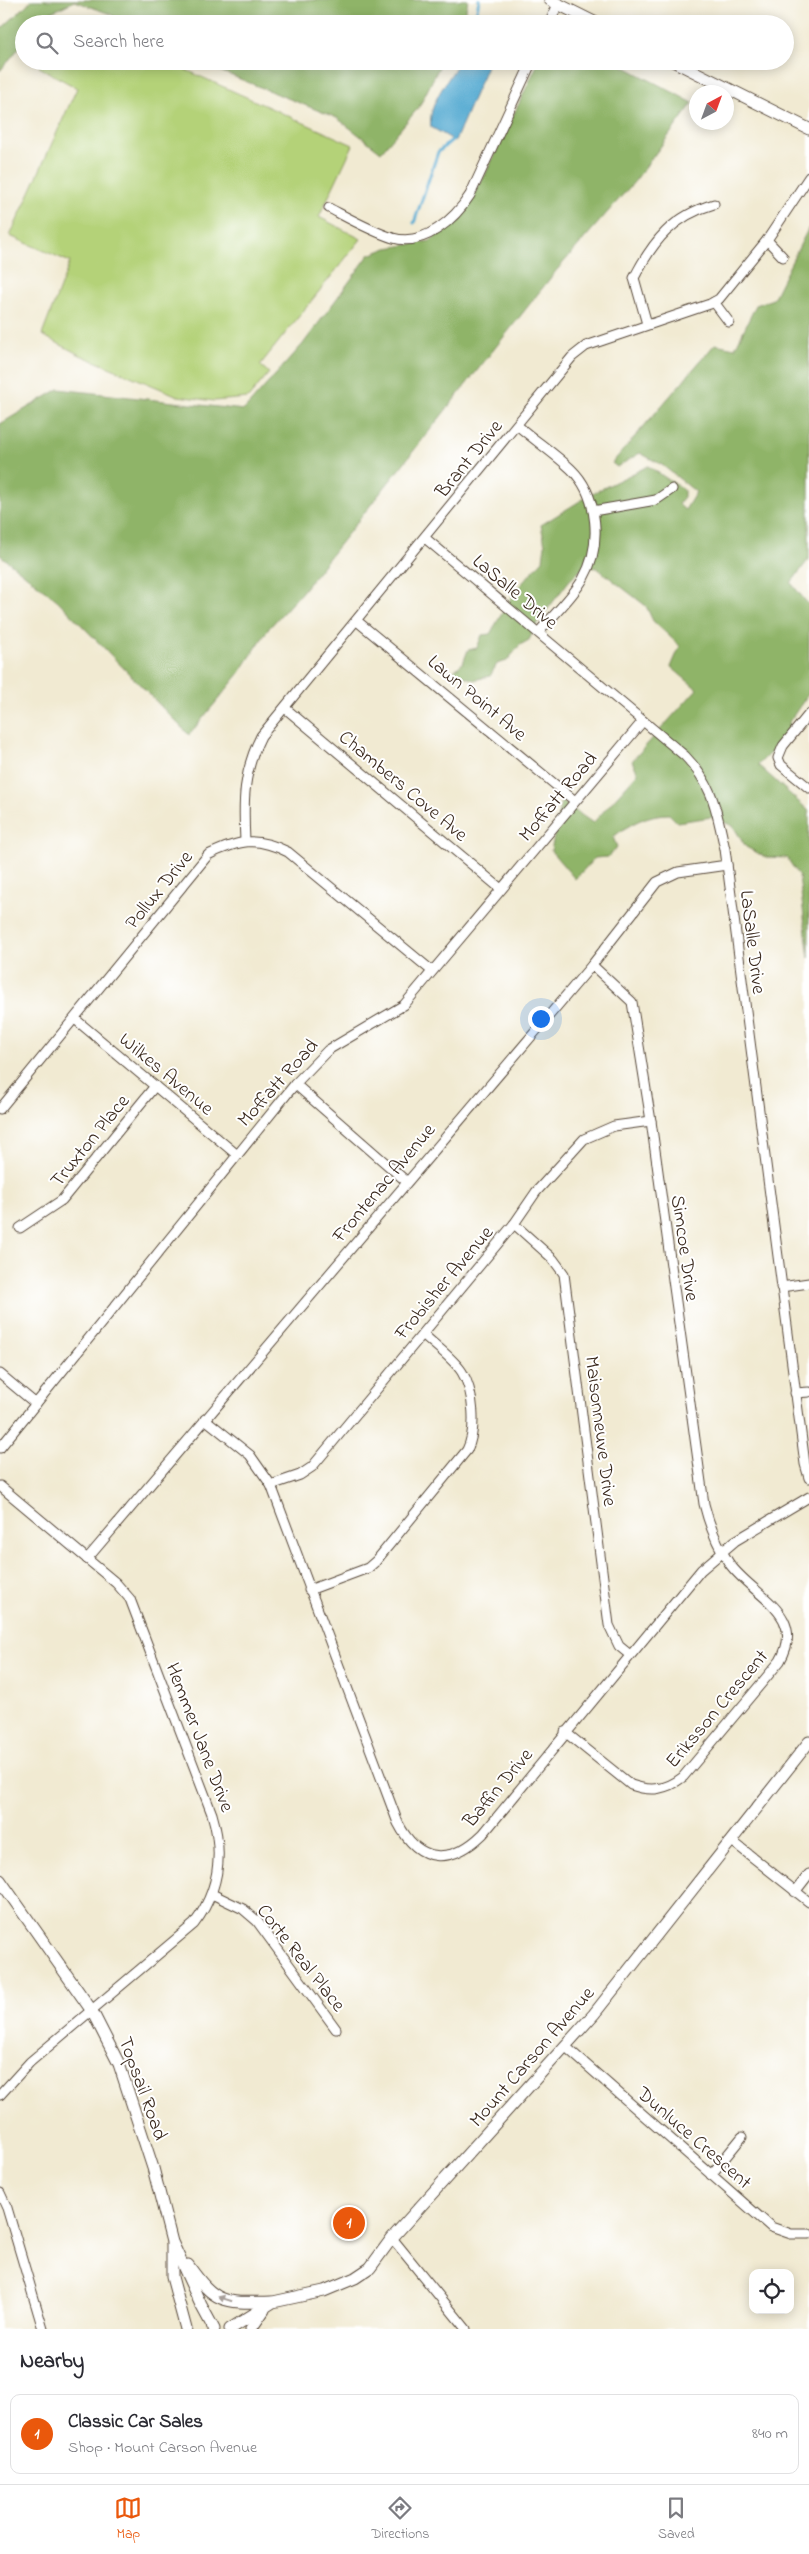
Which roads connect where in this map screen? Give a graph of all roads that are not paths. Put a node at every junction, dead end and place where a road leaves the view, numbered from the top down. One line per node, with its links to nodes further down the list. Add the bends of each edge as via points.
1 (554, 2): 2 (street); 3 (main road)
2 (551, 15)
3 (580, 15)
4 (528, 70): 9 (street, via 470,196 459,213 445,225 420,236 395,238)
5 (691, 70): 6 (main road)
6 (809, 128)
7 (809, 178): 10 (street)
8 (714, 204): 14 (street, via 693,210 674,222 643,260 634,278)
9 (330, 208)
10 (767, 240): 11 (street); 12 (street)
11 (783, 257)
12 (714, 302): 13 (street); 14 (street, Brant Drive)
13 (729, 322)
14 (647, 324): 15 (street, Brant Drive, via 586,346 572,357)
15 (517, 425): 17 (street, via 572,470 584,486); 18 (street, Brant Drive)
16 (672, 489): 17 (street, via 656,500)
17 (594, 511): 20 (street, via 596,536 592,559 583,580)
18 (425, 538): 19 (street, Brant Drive); 20 (street, LaSalle Drive)
19 (357, 621): 21 (street, Brant Drive); 25 (street, Lawn Point Ave)
20 (538, 632): 23 (street, LaSalle Drive)
21 (285, 708): 26 (street, Brant Drive, via 261,736 251,757 243,800); 28 (street, Chambers Cove Ave)
22 (809, 714): 24 (street, via 783,746 778,758 781,765)
23 (643, 721): 25 (street, Moffatt Road); 27 (street, LaSalle Drive, via 695,766 709,787)
24 (809, 788)
25 (575, 801): 28 (street, Moffatt Road)
26 (245, 841): 30 (street, Pollux Drive, via 271,844 288,852); 31 (street, Pollux Drive, via 208,855)
27 (726, 865): 29 (street, Frontenac Avenue, via 678,872 657,882); 41 (street, LaSalle Drive)
28 (501, 889): 30 (street, Moffatt Road)
29 (592, 965): 35 (street, Simcoe Drive, via 632,1002); 37 (street, Frontenac Avenue)
30 (432, 971): 32 (street, Moffatt Road, via 398,1010 328,1050)
31 (75, 1019): 33 (street, Wilkes Avenue); 34 (street, Pollux Drive)
32 (295, 1084): 36 (street, Moffatt Road); 37 (street)
33 (155, 1086): 36 (street, Wilkes Avenue); 39 (street, Truxton Place, via 62,1200)
34 (0, 1109)
35 (651, 1121): 38 (street, Frobisher Avenue, via 614,1126 584,1139 536,1192); 53 (street, Simcoe Drive, via 704,1504)
36 (236, 1154): 46 (street, Moffatt Road)
37 (406, 1181): 47 (street, Frontenac Avenue)
38 (514, 1224): 42 (street, Frobisher Avenue); 56 (street, Maisonneuve Drive, via 553,1259 564,1274 609,1625 619,1646)
39 (20, 1228)
40 (809, 1283): 41 (street)
41 (781, 1287): 45 (street, LaSalle Drive)
42 (423, 1334): 50 (street, Frobisher Avenue, via 312,1467 300,1475); 55 (street, via 461,1371 468,1385 473,1412 472,1440 368,1568)
43 (0, 1374): 46 (street)
44 (809, 1392): 45 (street)
45 (795, 1394): 49 (street, LaSalle Drive)
46 (36, 1404): 48 (street, Moffatt Road)
47 (205, 1420): 50 (street, Baffin Drive, via 250,1455); 54 (street, Frontenac Avenue)
48 (0, 1448)
49 (809, 1478)
50 (271, 1485): 55 (street, Baffin Drive)
51 (0, 1486): 54 (street, Hemmer Jane Drive)
52 (809, 1497): 53 (street, Baffin Drive)
53 (722, 1551): 56 (street, Baffin Drive, via 701,1570); 57 (street, Eriksson Crescent, via 740,1576 778,1608 784,1618 788,1641 780,1661 683,1777 664,1788 642,1789 621,1778)
54 (87, 1559): 63 (street, Hemmer Jane Drive, via 130,1599 212,1814 219,1856)
55 (309, 1590): 57 (street, Baffin Drive, via 398,1823 412,1846 439,1857 473,1844)
56 (630, 1655): 57 (street, Baffin Drive)
57 (566, 1732)
58 (809, 1742): 59 (main road, Mount Carson Avenue)
59 (732, 1841): 62 (street); 67 (main road, Mount Carson Avenue)
60 (809, 1874): 62 (street)
61 (0, 1880): 65 (main road, Topsail Road)
62 (795, 1892): 64 (street)
63 (212, 1894): 65 (street, Hemmer Jane Drive, via 188,1931); 66 (street, Corte Real Place, via 243,1909 257,1921)
64 (809, 1902)
65 (92, 2011): 68 (street, Hemmer Jane Drive, via 30,2062); 74 (main road, Topsail Road, via 119,2064 132,2100)
66 (336, 2030)
67 (566, 2047): 70 (street, Dunluce Crescent); 73 (main road, Mount Carson Avenue)
68 (0, 2094)
69 (742, 2136): 70 (street)
70 (711, 2175): 72 (street, Dunluce Crescent, via 771,2227 791,2234)
71 (0, 2193): 76 (street)
72 (809, 2234)
73 (392, 2238): 75 (main road, Mount Carson Avenue, via 370,2268 355,2278 324,2291); 81 (street)
74 (172, 2242): 75 (main road, one-way to 74, via 222,2300 201,2283); 77 (main road, via 172,2277); 78 (main road, Topsail Road)
75 (273, 2302): 79 (main road, Mount Carson Avenue); 80 (main road, via 259,2315)
76 (43, 2329)
77 (186, 2329)
78 (214, 2329)
79 (230, 2329)
80 (251, 2329)
81 (466, 2329)

